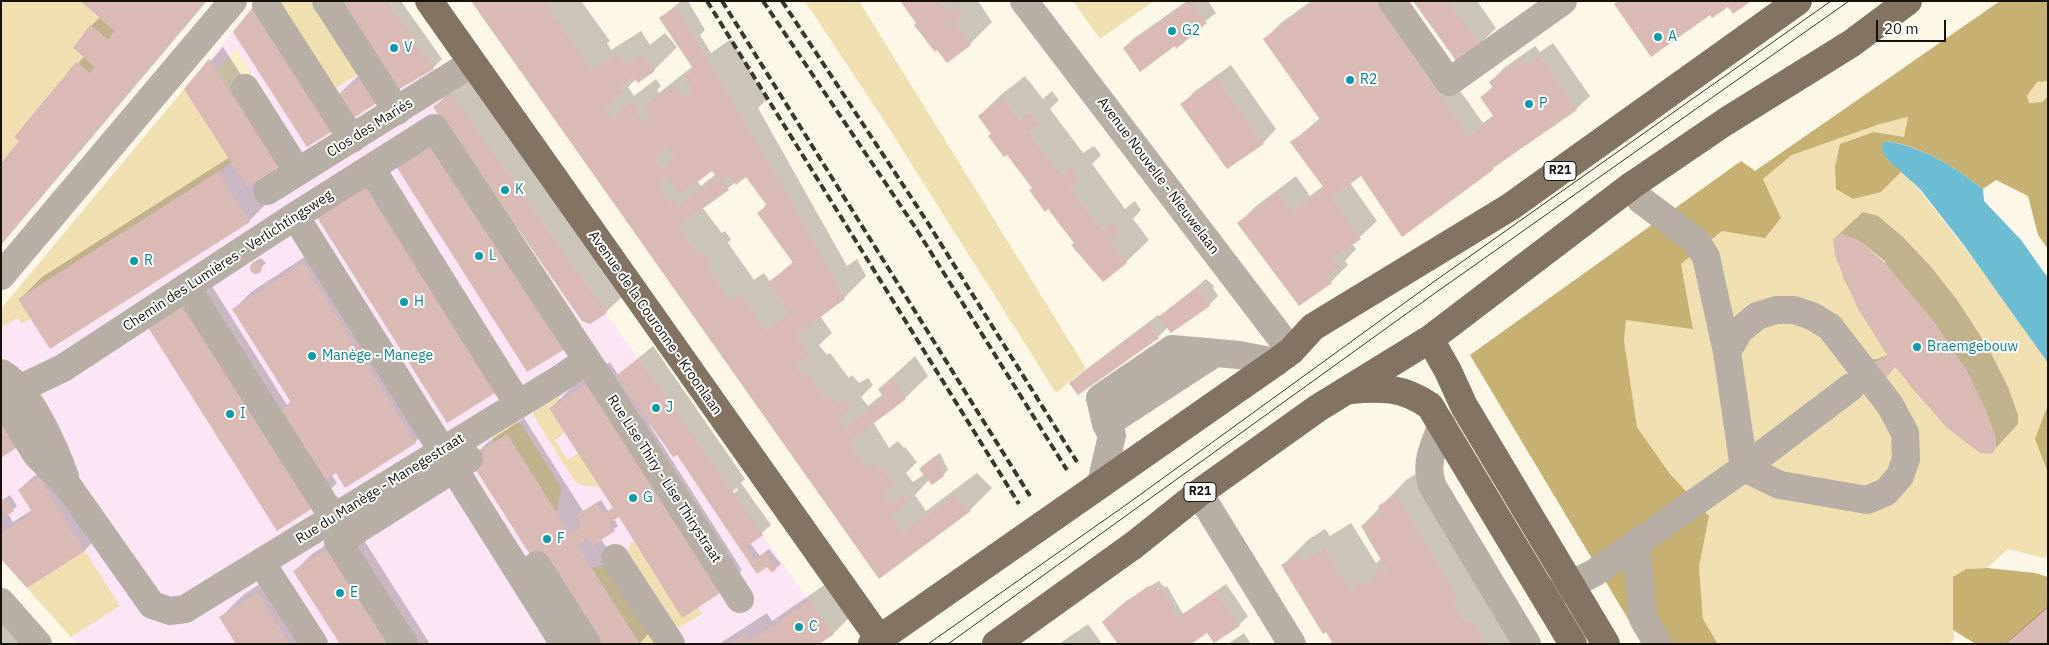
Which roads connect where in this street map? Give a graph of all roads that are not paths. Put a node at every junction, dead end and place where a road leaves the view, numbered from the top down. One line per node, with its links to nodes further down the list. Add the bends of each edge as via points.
1 (233, 1): 20 (street)
2 (326, 1): 12 (street)
3 (428, 1): 10 (main road, Avenue de la Couronne - Kroonlaan)
4 (1024, 1): 24 (street, Avenue Nouvelle - Nieuwelaan)
5 (1392, 1): 6 (street, via 1450,82)
6 (1563, 1)
7 (1798, 1): 24 (main road, R21, via 1510,207 1313,327)
8 (1908, 1): 17 (main road, R21, via 1852,43 1725,122)
9 (266, 5): 14 (street)
10 (472, 63): 12 (street, Clos des Mariés); 44 (main road, Avenue de la Couronne - Kroonlaan)
11 (245, 88): 16 (street)
12 (397, 111): 14 (street, Clos des Mariés)
13 (434, 128): 15 (street, Chemin des Lumières - Verlichtingsweg); 25 (street, Rue Lise Thiry - Lise Thirystraat)
14 (352, 139): 16 (street, Clos des Mariés)
15 (371, 168): 19 (street, Chemin des Lumières - Verlichtingsweg); 29 (street)
16 (298, 172): 18 (street, Clos des Mariés)
17 (1631, 186): 22 (main road, R21); 23 (street, via 1641,200 1696,241 1706,257)
18 (267, 191)
19 (295, 216): 21 (street, Chemin des Lumières - Verlichtingsweg); 32 (street)
20 (1, 276)
21 (187, 288): 26 (street, Chemin des Lumières - Verlichtingsweg, via 63,368); 36 (street)
22 (1430, 339): 28 (main road, R21); 30 (main road)
23 (1727, 352): 33 (street); 33 (street, via 1739,331 1757,316 1776,310 1794,310 1812,316 1830,327 1890,405 1905,433 1906,459 1900,476 1886,492 1868,500 1780,485)
24 (1284, 357): 34 (main road, R21); 34 (street, via 1215,353 1106,424 1112,435)
25 (587, 360): 29 (street, Rue du Manège - Manegestraat); 42 (street, Rue Lise Thiry - Lise Thirystraat)
26 (7, 386): 39 (street, Rue du Manège - Manegestraat, via 53,444 68,486 152,605 170,611 231,595)
27 (1850, 387): 33 (street)
28 (1346, 391): 31 (main road, via 1381,387 1404,392 1430,406); 35 (main road, R21)
29 (518, 404): 32 (street, Rue du Manège - Manegestraat)
30 (1464, 406): 31 (street); 40 (main road)
31 (1440, 423): 41 (main road); 54 (street, via 1427,474)
32 (448, 459): 36 (street, Rue du Manège - Manegestraat); 49 (street); 50 (street, via 469,459)
33 (1744, 468): 37 (street)
34 (1101, 484): 44 (main road, R21)
35 (1199, 493): 52 (main road, R21, via 1134,545); 53 (street)
36 (341, 521): 39 (street, Rue du Manège - Manegestraat); 47 (street, via 338,542); 48 (street)
37 (1636, 545): 40 (street); 57 (street, via 1643,619)
38 (615, 558): 51 (street)
39 (261, 562): 46 (street, via 297,596)
40 (1571, 586): 41 (street); 56 (main road)
41 (1545, 598): 55 (main road)
42 (740, 600)
43 (1, 602): 45 (street)
44 (878, 642)
45 (38, 644)
46 (314, 644)
47 (404, 644)
48 (419, 644)
49 (564, 644)
50 (587, 644)
51 (671, 644)
52 (996, 644)
53 (1292, 644)
54 (1527, 644)
55 (1573, 644)
56 (1606, 644)
57 (1658, 644)

